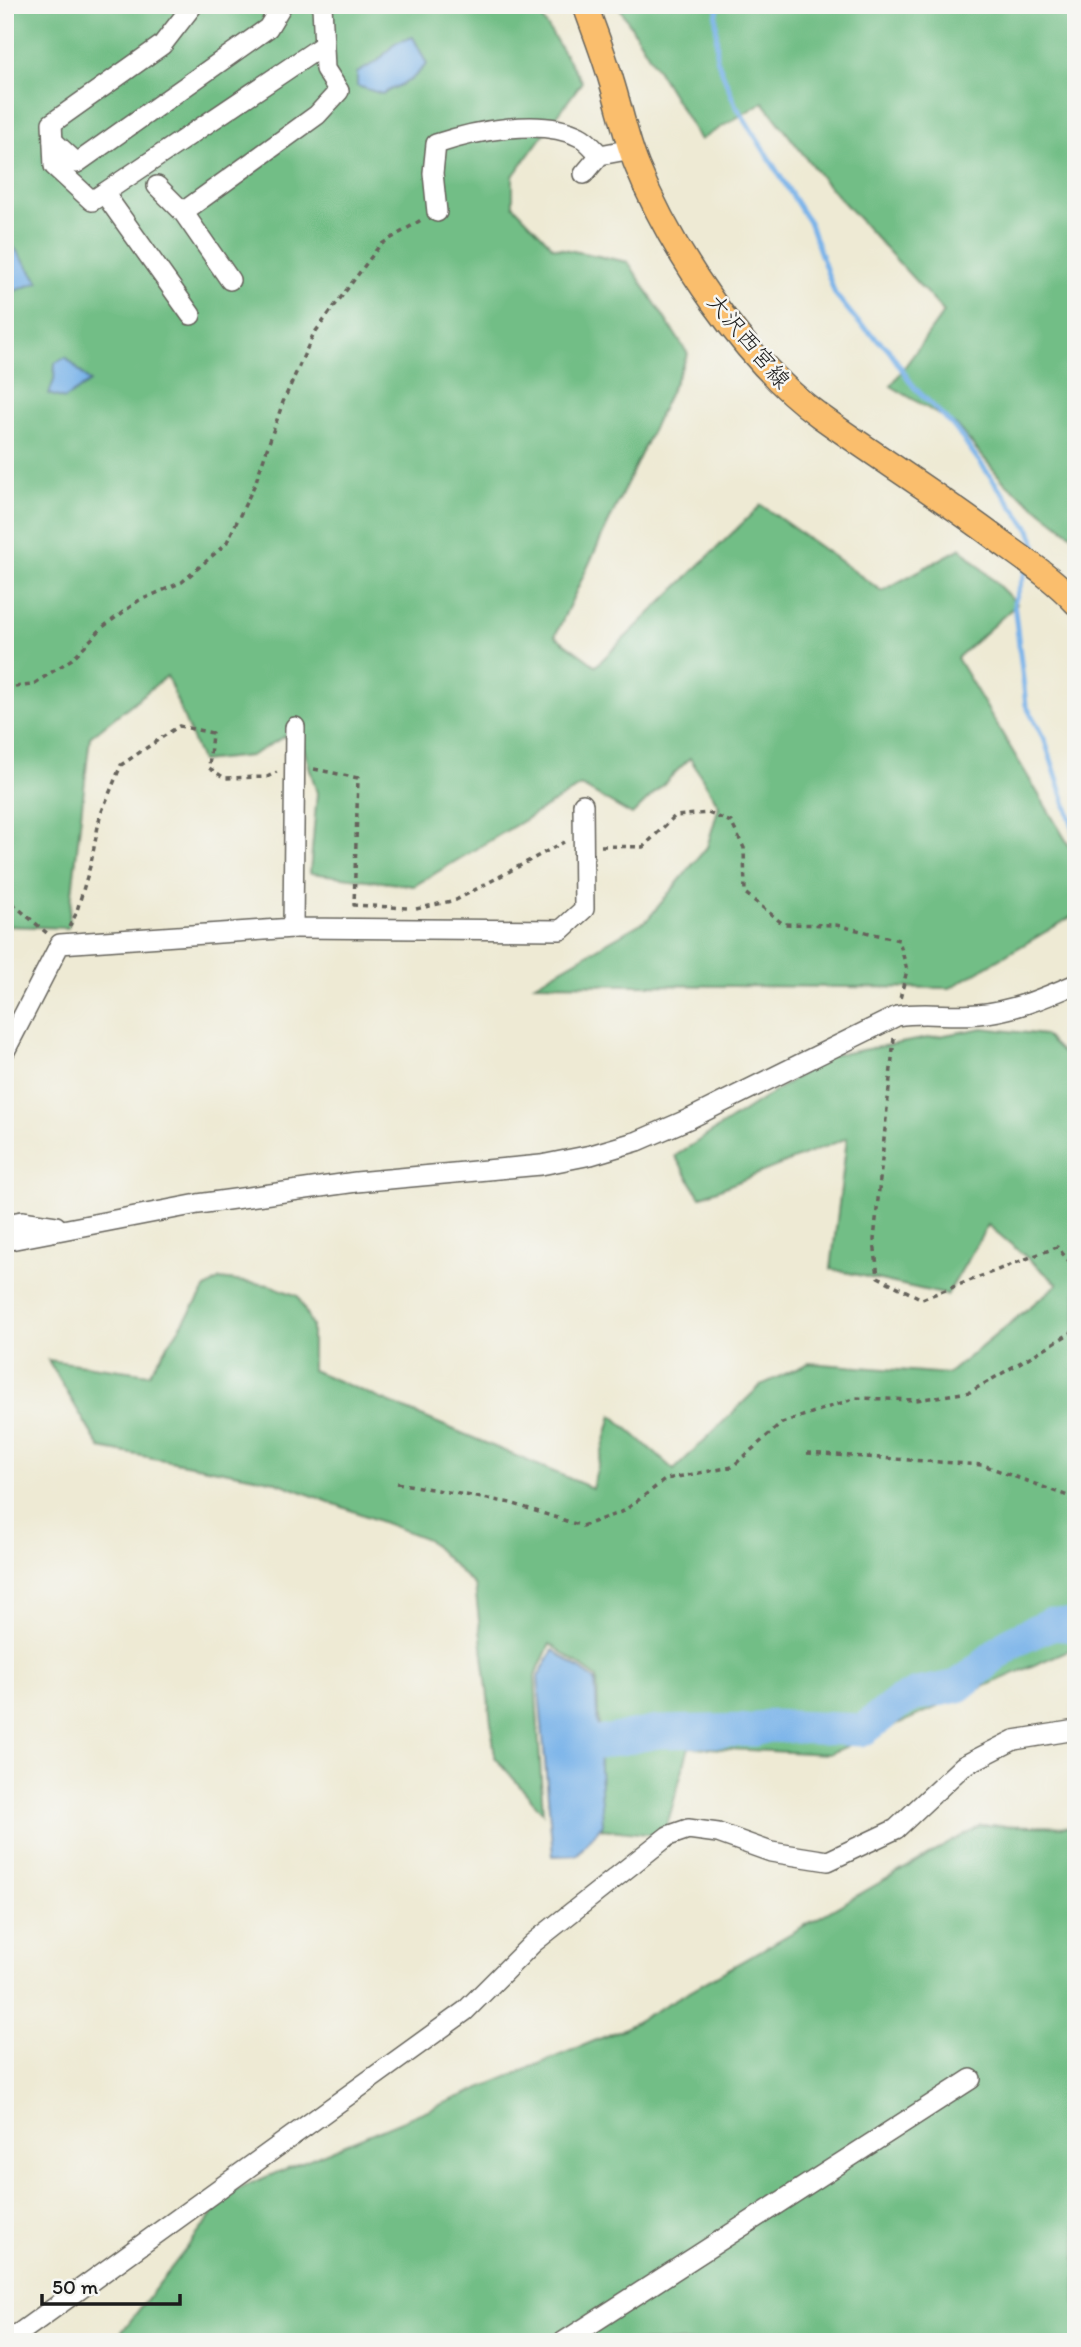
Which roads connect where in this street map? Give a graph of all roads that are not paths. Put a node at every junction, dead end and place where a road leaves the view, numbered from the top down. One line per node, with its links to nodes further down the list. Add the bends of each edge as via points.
1 (193, 5): 6 (street, via 162,45 52,123)
2 (282, 5): 6 (street, via 268,28 77,163)
3 (322, 5): 5 (street)
4 (585, 5): 7 (main road, 大沢西宮線)
5 (322, 46): 11 (street); 12 (street, via 325,69 339,91 317,115)
6 (53, 141): 11 (street, via 54,166 92,201)
7 (632, 149): 8 (street); 16 (main road, 大沢西宮線, via 683,257 771,373 817,414 1021,556)
8 (600, 155): 9 (street); 13 (street, via 581,137 543,126 466,134 436,144)
9 (584, 174)
10 (157, 186): 12 (street)
11 (104, 193): 15 (street)
12 (183, 212): 14 (street)
13 (436, 212)
14 (230, 280)
15 (191, 315)
16 (1076, 603)
17 (295, 727): 19 (street)
18 (583, 804): 19 (street, via 584,909 561,930)
19 (293, 928): 21 (street, via 60,944)
20 (1076, 984): 23 (street, via 1024,1006 976,1014 897,1017 691,1118 591,1155 541,1165 356,1182 198,1204)
21 (5, 1051)
22 (5, 1224): 23 (street)
23 (72, 1228): 24 (street)
24 (5, 1241)
25 (1076, 1730): 27 (street, via 1014,1740 963,1766 896,1829 828,1861 771,1852 718,1833 688,1829 668,1836 533,1943 465,2011)
26 (971, 2079): 28 (street)
27 (7, 2342)
28 (563, 2342)

